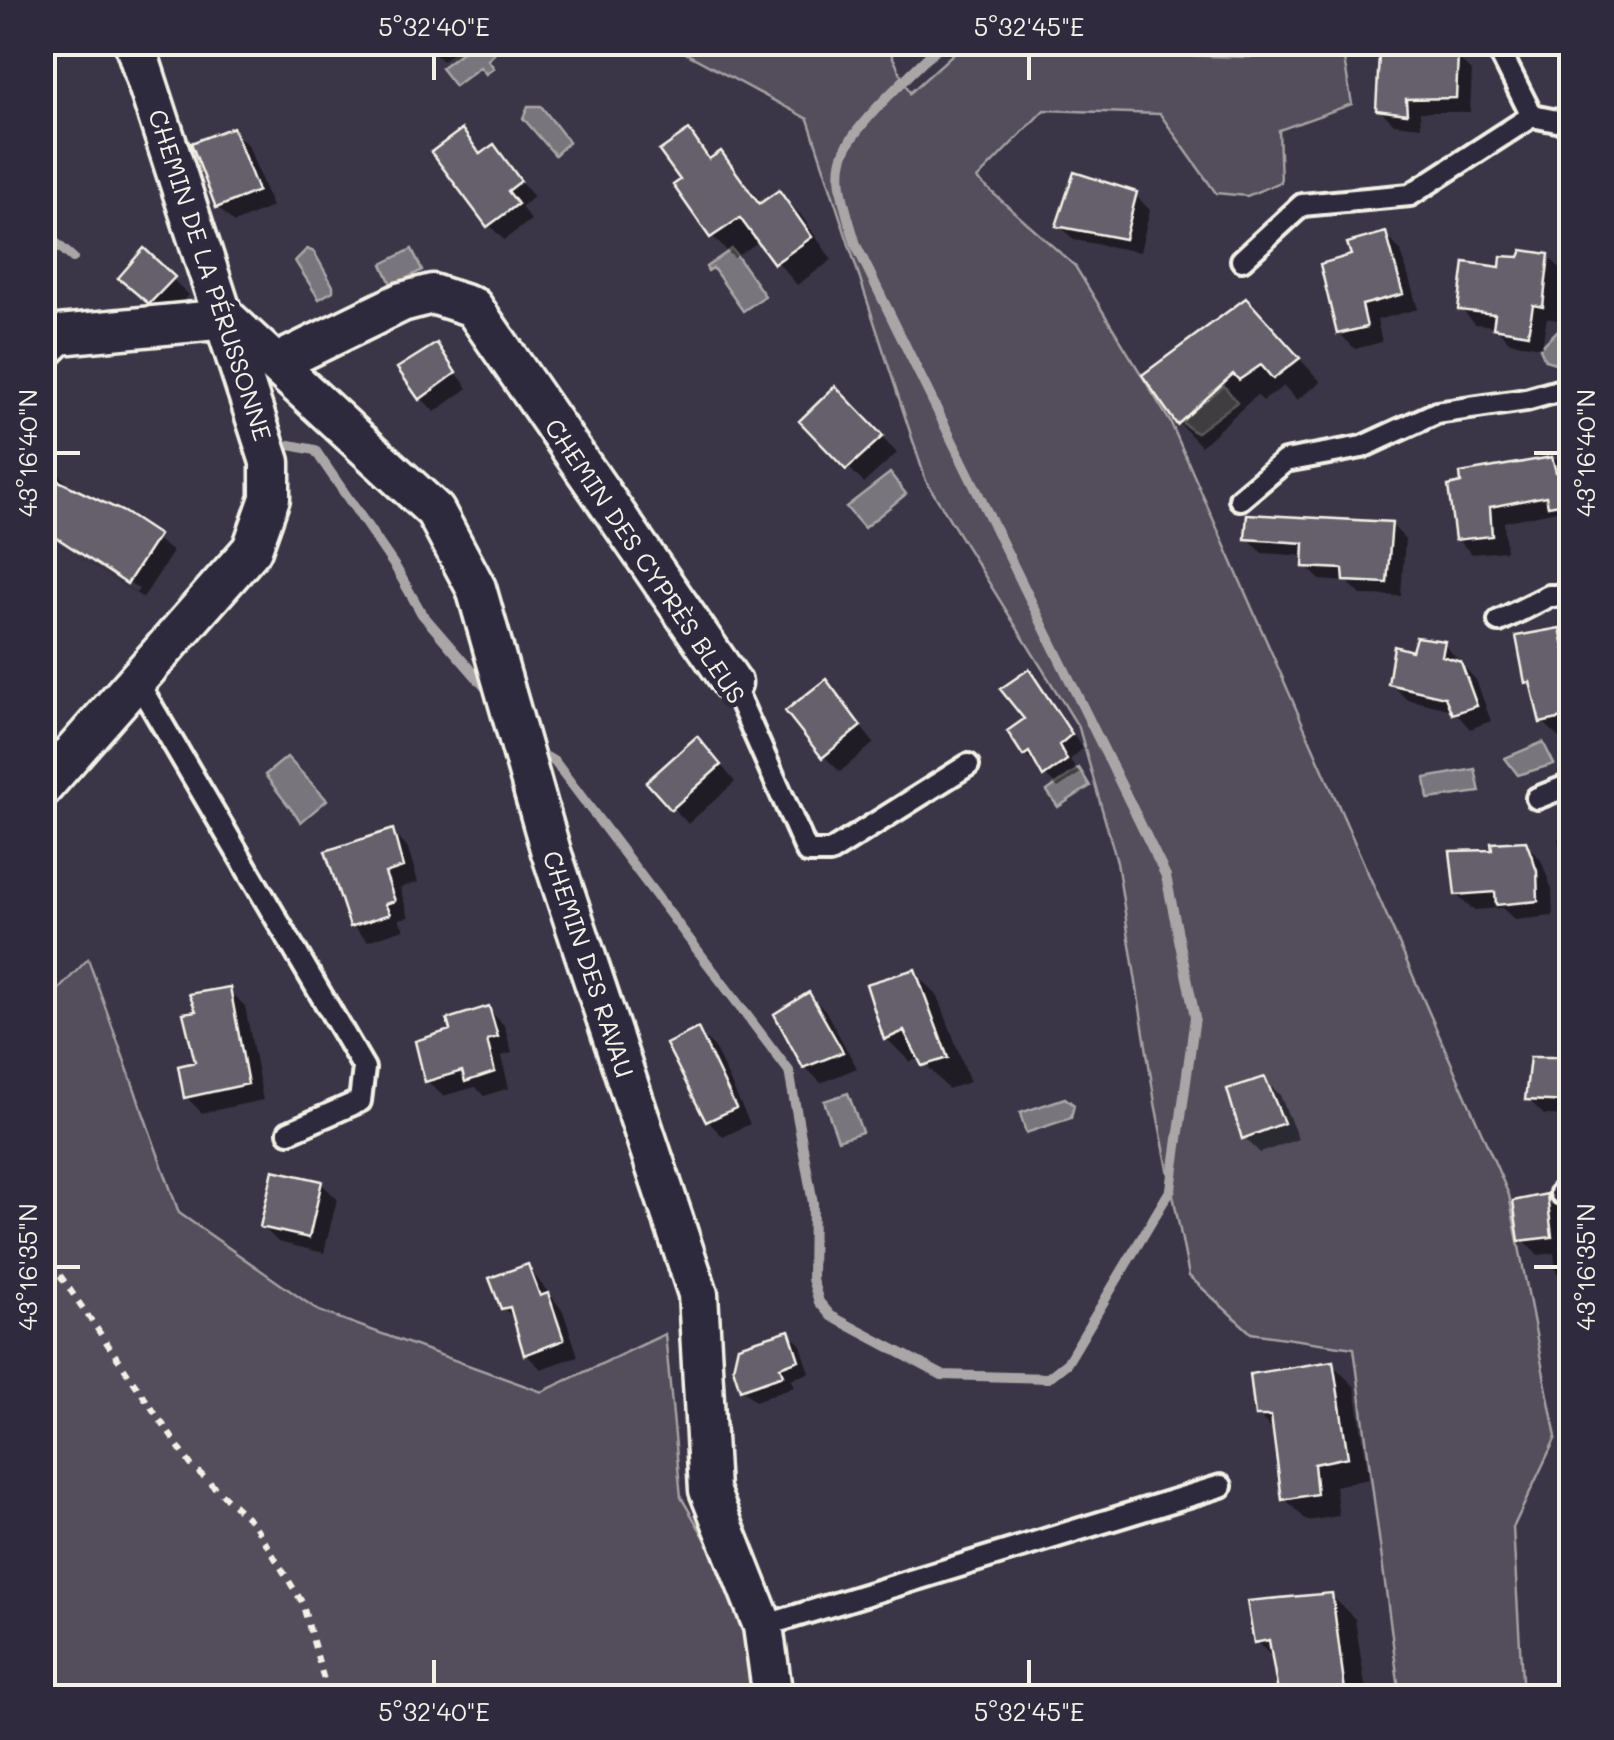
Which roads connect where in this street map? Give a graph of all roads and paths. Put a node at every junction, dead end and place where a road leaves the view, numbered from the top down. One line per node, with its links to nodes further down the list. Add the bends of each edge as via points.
1 (134, 42): 6 (street, CHEMIN DE LA PÉRUSSONNE)
2 (1494, 42): 3 (lane)
3 (1532, 116): 4 (lane); 5 (lane, via 1410,195 1302,205)
4 (1572, 124)
5 (1242, 260)
6 (227, 320): 7 (street, via 59,335); 8 (street, CHEMIN DES RAVAU); 13 (street, CHEMIN DE LA PÉRUSSONNE, via 270,462 270,498 252,549)
7 (42, 352)
8 (277, 363): 14 (street, CHEMIN DES CYPRÈS BLEUS, via 402,302 432,294 473,306); 22 (street, CHEMIN DES RAVAU, via 436,510 476,588 556,869 698,1294 710,1490)
9 (1572, 387): 10 (lane, via 1436,413 1362,447 1285,461)
10 (1240, 499)
11 (1572, 596): 12 (lane, via 1549,596)
12 (1499, 621)
13 (138, 683): 17 (street, CHEMIN DE LA PÉRUSSONNE); 19 (lane, via 364,1068 360,1101)
14 (732, 683): 15 (lane, CHEMIN DES CYPRÈS BLEUS, via 808,852 830,852)
15 (968, 765)
16 (1572, 784): 18 (lane)
17 (42, 788)
18 (1537, 798)
19 (289, 1132)
20 (42, 1248): 23 (path, via 190,1465 254,1524 302,1602)
21 (1221, 1486): 22 (lane)
22 (762, 1626): 24 (street, CHEMIN DES RAVAU)
23 (329, 1698)
24 (774, 1698)

